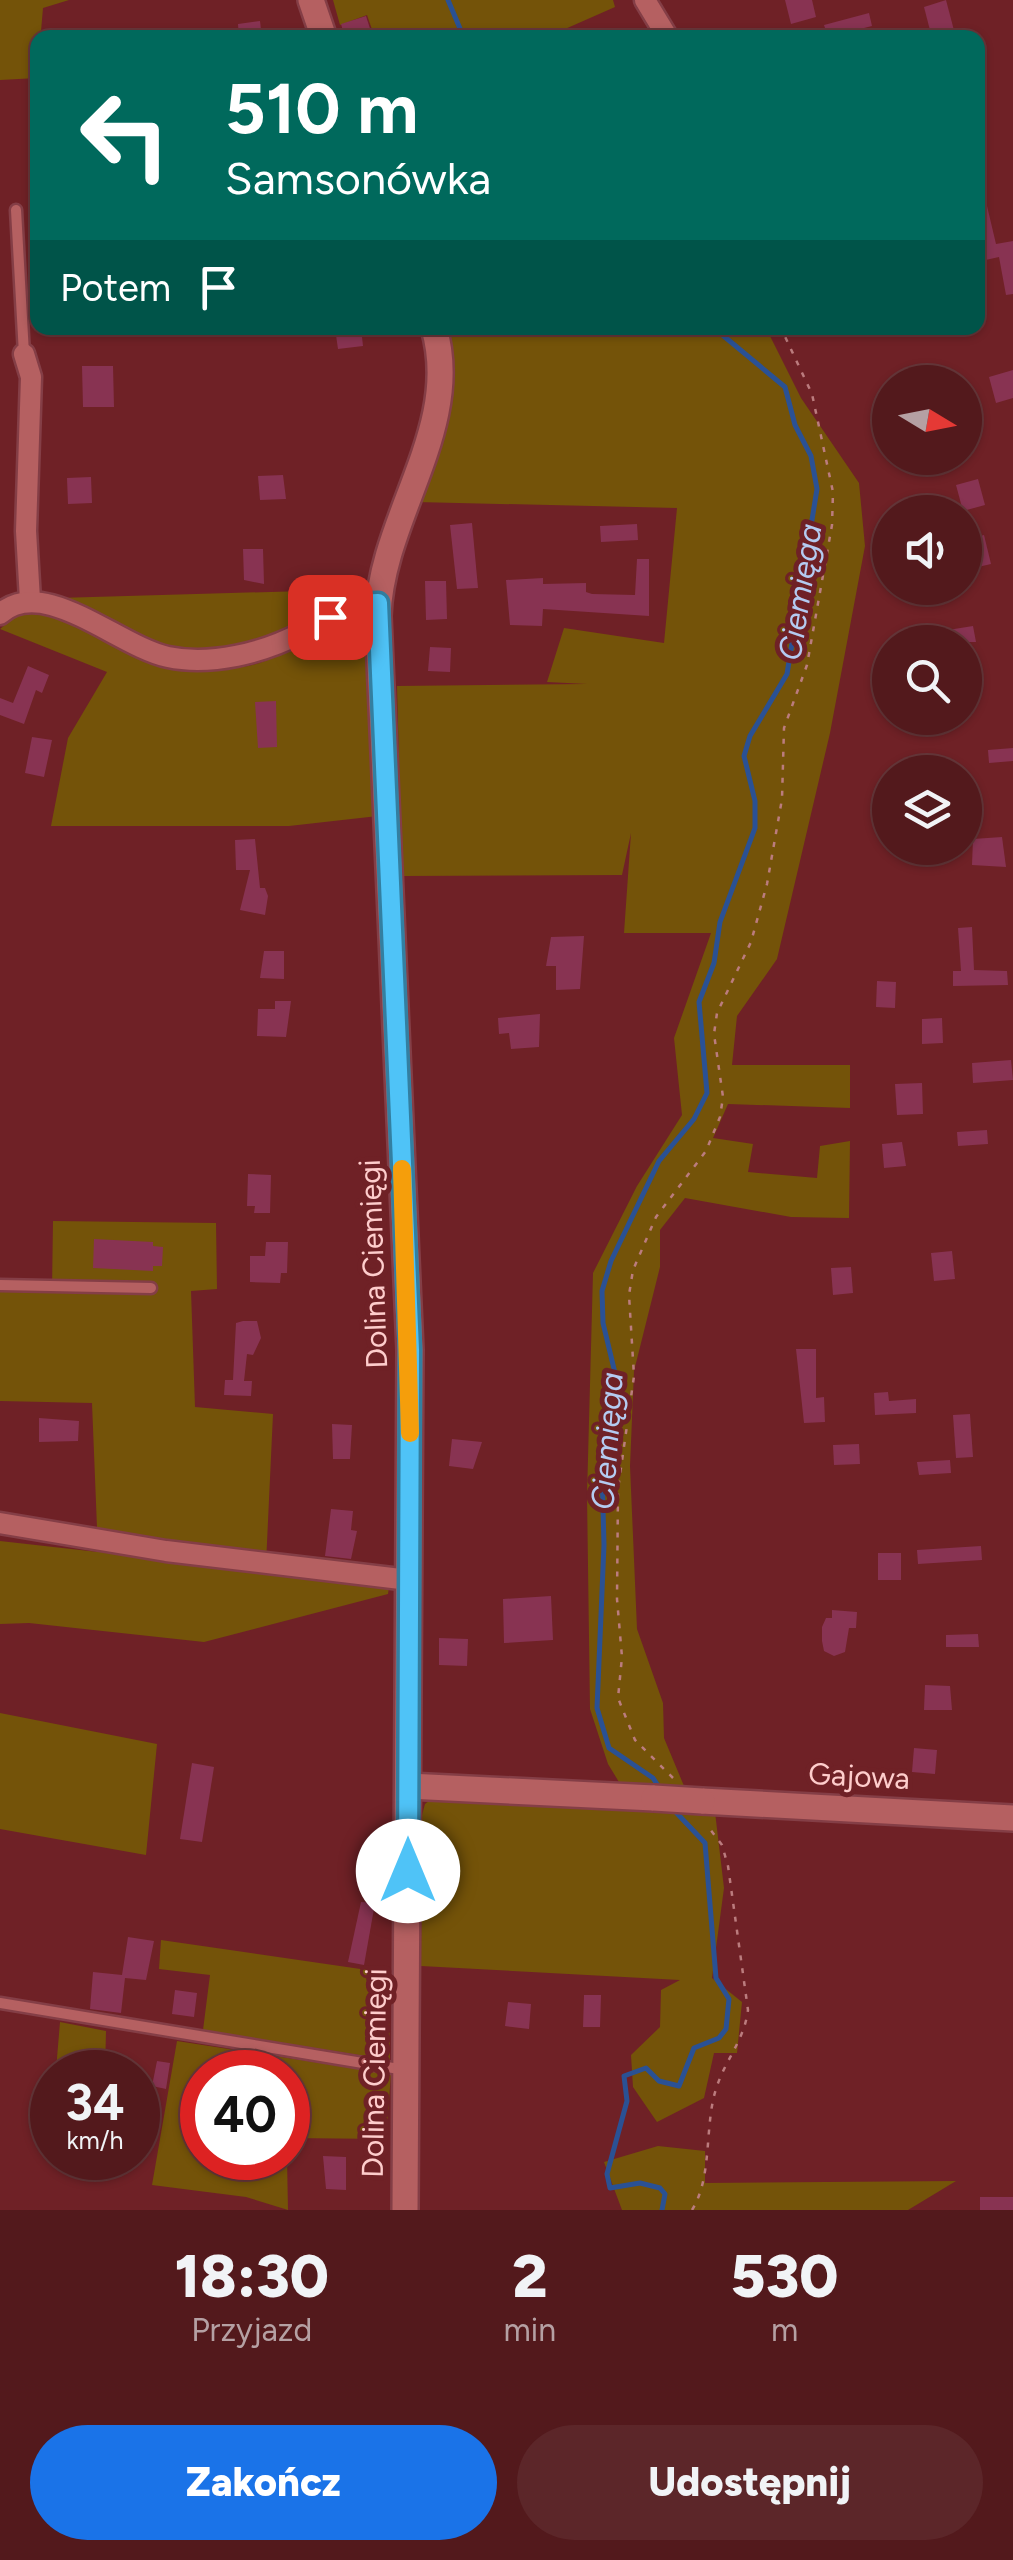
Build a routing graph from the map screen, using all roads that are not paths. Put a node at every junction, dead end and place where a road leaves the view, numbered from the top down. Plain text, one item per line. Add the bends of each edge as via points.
1 (310, 0) edge
2 (645, 0) edge
3 (321, 30) edge
4 (663, 30) edge
5 (16, 210) dead end
6 (435, 335) edge
7 (24, 354) joint
8 (30, 600) junction
9 (378, 603) junction
10 (0, 614) edge
11 (0, 1285) edge
12 (151, 1288) dead end
13 (0, 1523) edge
14 (410, 1580) junction
15 (408, 1786) junction
16 (1013, 1818) edge
17 (0, 2003) edge
18 (406, 2070) junction
19 (405, 2210) edge

1 - 3 street
2 - 4 street
5 - 7 lane
6 - 9 street, Dolina Ciemięgi via 441,366 436,413 384,559
7 - 8 street via 31,377
8 - 9 street via 183,659 255,652 352,606
8 - 10 street
9 - 14 street, Dolina Ciemięgi via 409,1326
11 - 12 lane
13 - 14 street
14 - 15 street, Dolina Ciemięgi
15 - 16 street, Gajowa, bridge
15 - 18 street, Dolina Ciemięgi
17 - 18 lane
18 - 19 street, Dolina Ciemięgi

